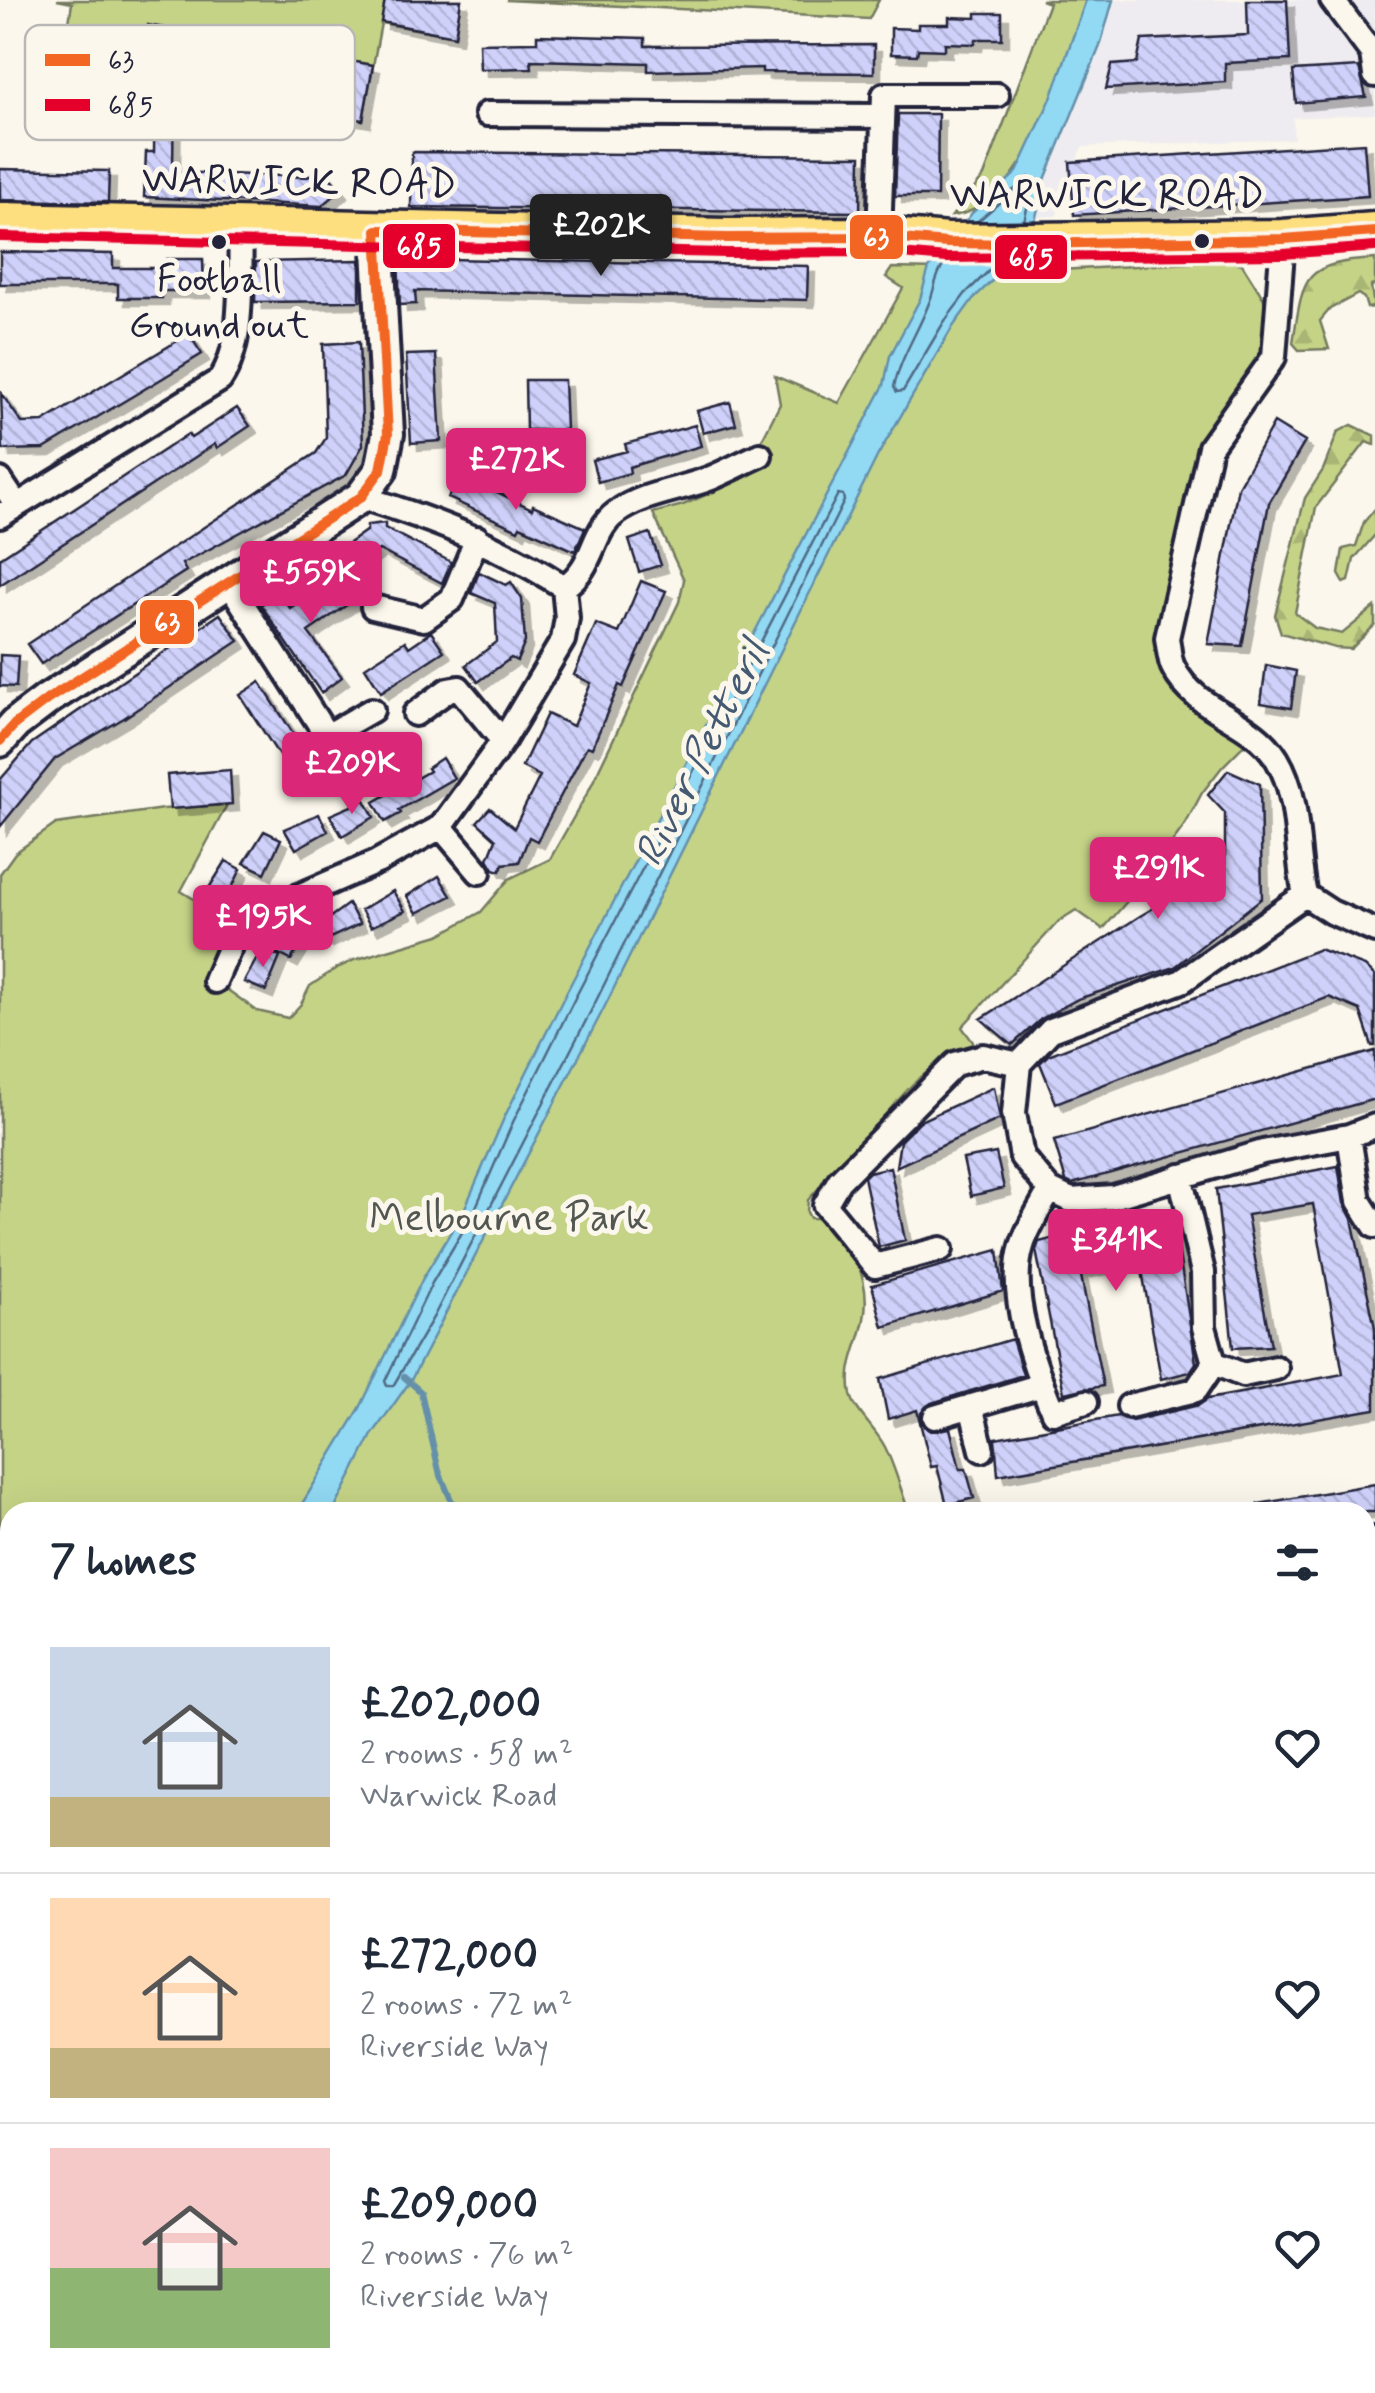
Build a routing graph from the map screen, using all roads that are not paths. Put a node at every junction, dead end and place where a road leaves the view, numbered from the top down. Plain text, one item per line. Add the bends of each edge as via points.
1 (1332, 0) edge
2 (1375, 76) edge
3 (997, 95) dead end
4 (487, 114) dead end
5 (883, 116) junction
6 (0, 222) edge
7 (241, 226) junction
8 (376, 230) junction
9 (1375, 232) edge
10 (879, 237) junction
11 (1283, 239) junction
12 (760, 455) dead end
13 (0, 480) edge
14 (361, 497) junction
15 (8, 510) edge
16 (477, 538) junction
17 (231, 580) junction
18 (564, 587) junction
19 (373, 607) dead end
20 (372, 710) dead end
21 (416, 714) dead end
22 (0, 740) edge
23 (504, 741) junction
24 (441, 828) junction
25 (479, 872) dead end
26 (1306, 896) junction
27 (210, 921) dead end
28 (1375, 931) edge
29 (235, 935) junction
30 (215, 981) dead end
31 (1019, 1064) junction
32 (1375, 1126) edge
33 (1349, 1136) junction
34 (1180, 1176) junction
35 (1050, 1190) junction
36 (1375, 1226) edge
37 (941, 1249) dead end
38 (1214, 1363) junction
39 (1276, 1368) dead end
40 (1042, 1386) junction
41 (1086, 1402) dead end
42 (971, 1406) junction
43 (1129, 1406) dead end
44 (935, 1416) dead end
45 (982, 1450) dead end

1 - 2 street via 1372,53
3 - 5 street via 884,95
4 - 5 street
5 - 10 street
6 - 7 main road, WARWICK ROAD
7 - 8 main road, WARWICK ROAD
7 - 15 street via 235,343 220,380
8 - 10 main road, WARWICK ROAD
8 - 14 street via 388,434 381,470
9 - 11 main road, WARWICK ROAD
10 - 11 main road, WARWICK ROAD via 1031,244
11 - 26 street via 1274,357 1210,447 1167,638 1173,668 1203,704 1261,737 1277,759 1289,783
12 - 18 street via 614,514 584,571
13 - 15 street
14 - 16 street
14 - 17 street
16 - 18 street
16 - 19 street via 452,599 424,619
17 - 20 street via 327,736
17 - 22 street via 48,699
18 - 23 street via 563,640
21 - 23 street via 459,688
23 - 24 street
24 - 25 street
24 - 29 street via 294,898
26 - 28 street
26 - 31 street via 1182,980 1051,1030
27 - 29 street
29 - 30 street
31 - 35 street via 1014,1113 1022,1158
31 - 37 street via 983,1056 955,1064 839,1181 825,1205 875,1266
32 - 33 street
33 - 34 street
33 - 36 street via 1359,1201
34 - 35 street via 1113,1197 1070,1200
34 - 38 street via 1203,1272 1204,1327
35 - 40 street via 1022,1245 1016,1280
38 - 39 street via 1243,1375
38 - 43 street via 1196,1390
40 - 41 street via 1054,1412
40 - 42 street
42 - 44 street
42 - 45 street

